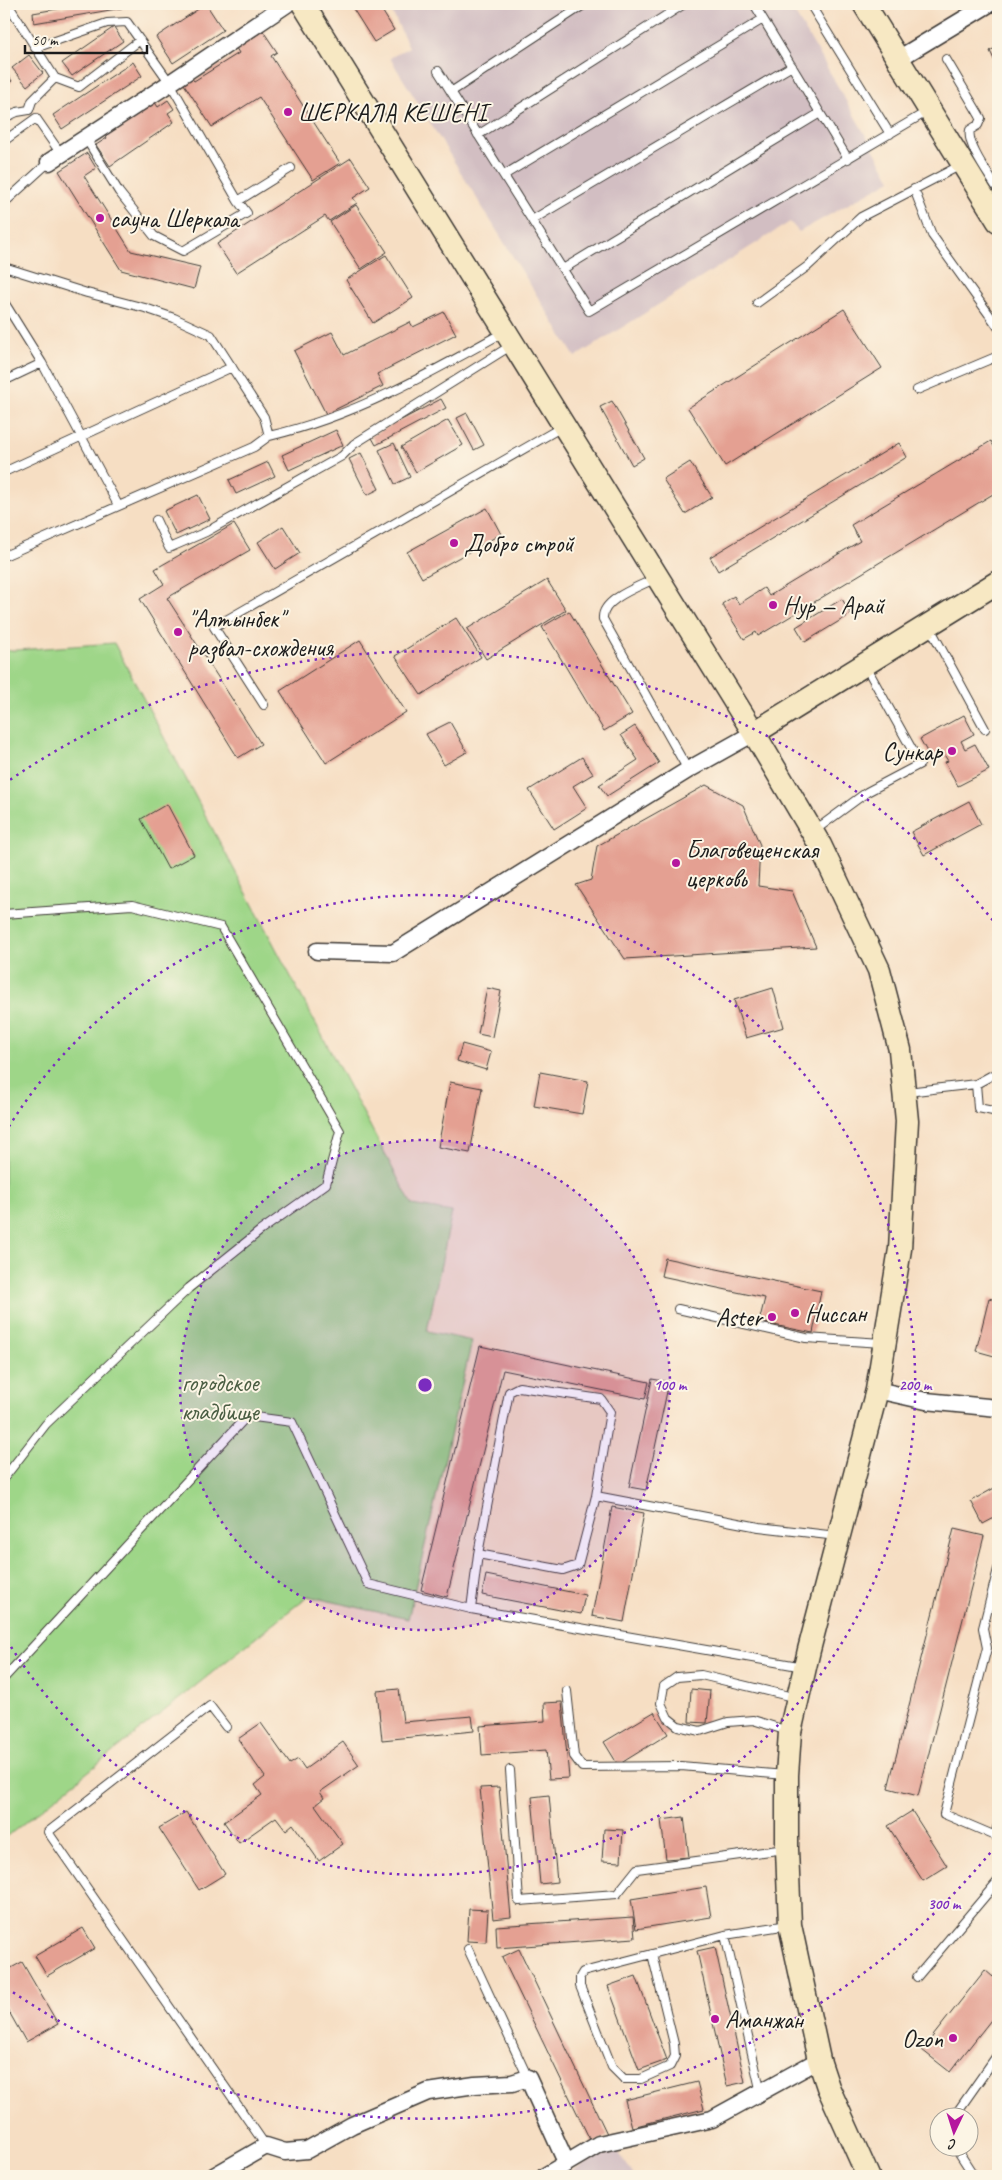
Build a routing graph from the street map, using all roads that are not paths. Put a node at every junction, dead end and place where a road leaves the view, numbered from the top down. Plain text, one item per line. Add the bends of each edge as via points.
1 (287, 4) edge
2 (303, 4) edge
3 (585, 4) edge
4 (684, 4) edge
5 (754, 4) edge
6 (810, 4) edge
7 (864, 4) edge
8 (989, 4) edge
9 (4, 7) edge
10 (764, 19) junction
11 (140, 40) junction
12 (35, 48) junction
13 (898, 59) junction
14 (946, 59) dead end
15 (792, 66) junction
16 (438, 71) dead end
17 (55, 78) junction
18 (170, 84) junction
19 (451, 92) junction
20 (29, 110) junction
21 (930, 110) junction
22 (820, 113) junction
23 (4, 118) edge
24 (36, 118) junction
25 (890, 134) junction
26 (478, 135) junction
27 (85, 138) junction
28 (4, 141) edge
29 (55, 158) junction
30 (848, 159) junction
31 (963, 164) junction
32 (291, 168) dead end
33 (504, 176) junction
34 (914, 189) junction
35 (998, 190) edge
36 (238, 201) junction
37 (4, 203) edge
38 (532, 220) junction
39 (998, 221) edge
40 (4, 268) edge
41 (563, 269) junction
42 (4, 302) edge
43 (757, 303) dead end
44 (998, 327) edge
45 (510, 338) junction
46 (998, 356) edge
47 (42, 363) junction
48 (232, 367) junction
49 (4, 381) edge
50 (917, 390) dead end
51 (564, 426) junction
52 (80, 436) junction
53 (269, 436) junction
54 (4, 472) edge
55 (118, 505) junction
56 (156, 520) dead end
57 (4, 556) edge
58 (656, 578) junction
59 (998, 582) edge
60 (928, 624) junction
61 (864, 664) junction
62 (264, 705) dead end
63 (985, 729) dead end
64 (754, 733) junction
65 (688, 770) junction
66 (812, 832) junction
67 (4, 914) edge
68 (317, 951) dead end
69 (998, 1072) edge
70 (976, 1084) junction
71 (905, 1092) junction
72 (998, 1112) edge
73 (678, 1310) dead end
74 (884, 1344) junction
75 (877, 1390) junction
76 (998, 1408) edge
77 (4, 1478) edge
78 (596, 1496) junction
79 (838, 1536) junction
80 (478, 1554) junction
81 (998, 1569) edge
82 (471, 1608) junction
83 (805, 1668) junction
84 (4, 1678) edge
85 (567, 1691) dead end
86 (798, 1698) junction
87 (226, 1727) dead end
88 (790, 1732) junction
89 (510, 1770) dead end
90 (787, 1775) junction
91 (998, 1825) edge
92 (996, 1836) edge
93 (787, 1849) junction
94 (998, 1881) edge
95 (790, 1925) junction
96 (725, 1935) junction
97 (468, 1949) dead end
98 (652, 1954) junction
99 (917, 1977) dead end
100 (998, 2054) edge
101 (819, 2060) junction
102 (528, 2078) junction
103 (761, 2093) junction
104 (960, 2108) edge
105 (266, 2146) junction
106 (962, 2158) edge
107 (566, 2162) junction
108 (214, 2176) edge
109 (544, 2176) edge
110 (868, 2176) edge
111 (974, 2176) edge

1 - 18 street
2 - 45 main road
3 - 19 lane
4 - 26 lane
5 - 10 lane
6 - 25 lane
7 - 13 main road
8 - 13 street
9 - 12 lane via 11,9
10 - 15 lane
10 - 33 lane
11 - 12 lane via 127,22 107,23
11 - 17 lane via 79,87
11 - 18 lane
12 - 17 lane
13 - 21 main road
14 - 35 lane via 981,118 969,136
15 - 22 lane
15 - 38 lane
16 - 19 lane
17 - 20 lane via 32,101
18 - 27 street
18 - 36 lane
19 - 26 lane
20 - 23 lane
20 - 24 lane
21 - 25 lane
21 - 31 main road
22 - 30 lane
22 - 41 lane
24 - 28 lane
24 - 29 lane
25 - 30 lane
26 - 33 lane
27 - 29 street
27 - 36 lane via 119,192 154,236 183,251 247,213
29 - 37 lane
30 - 41 lane via 589,311
31 - 34 lane
31 - 39 main road
32 - 36 lane
33 - 38 lane
34 - 43 lane via 861,217 808,266
34 - 44 lane via 932,235
38 - 41 lane
40 - 48 lane via 174,318 211,335
42 - 47 lane
45 - 51 main road
45 - 53 lane via 454,360 352,410
45 - 56 lane via 354,444 342,456 206,532 169,548
46 - 50 lane
47 - 49 lane
47 - 52 lane
48 - 52 lane
48 - 53 lane via 264,417
51 - 58 main road
51 - 62 lane via 214,627
52 - 54 lane
52 - 55 lane
53 - 55 lane via 254,446
55 - 57 lane
58 - 64 main road
58 - 65 lane via 618,597 602,613
59 - 60 main road
60 - 61 main road
60 - 63 lane
61 - 64 main road
61 - 66 lane via 920,764 867,792
64 - 65 street
64 - 66 main road
65 - 68 street via 393,953
66 - 71 main road via 880,970 900,1050
67 - 77 lane via 132,905 221,927 340,1131 326,1184 189,1288 46,1424
69 - 70 lane
70 - 71 lane
70 - 72 lane via 978,1108
71 - 74 main road via 907,1121 900,1249
73 - 74 lane via 806,1338
74 - 75 main road
75 - 76 street via 926,1402
75 - 79 main road
78 - 79 lane via 759,1527
78 - 80 lane via 578,1565 563,1570
78 - 80 lane via 610,1412 601,1400 519,1388 509,1392
79 - 83 main road
80 - 82 lane
81 - 92 lane via 983,1628 987,1648 944,1814
82 - 83 lane
82 - 84 lane via 368,1584 292,1422 247,1416
83 - 86 main road
85 - 90 lane via 574,1756 582,1767 681,1766
86 - 88 main road
86 - 88 lane via 700,1675 678,1677 664,1686 661,1703 668,1718 678,1726 700,1731 728,1722 753,1720
87 - 105 lane via 210,1706 48,1832
88 - 90 main road
89 - 93 lane via 519,1901 617,1894 637,1869
90 - 93 main road
91 - 92 lane
93 - 95 main road
94 - 99 lane
95 - 96 lane
95 - 101 main road
96 - 98 lane
96 - 103 lane
97 - 102 lane
98 - 98 lane via 585,1970 580,1977 580,1986 612,2068 624,2079 641,2078 670,2066 675,2056
100 - 104 lane
101 - 103 street
101 - 110 main road
102 - 105 street via 512,2083 428,2092 352,2125 307,2150 285,2152
102 - 107 street
103 - 107 street via 712,2119 599,2144
105 - 108 street
106 - 111 lane
107 - 109 street

